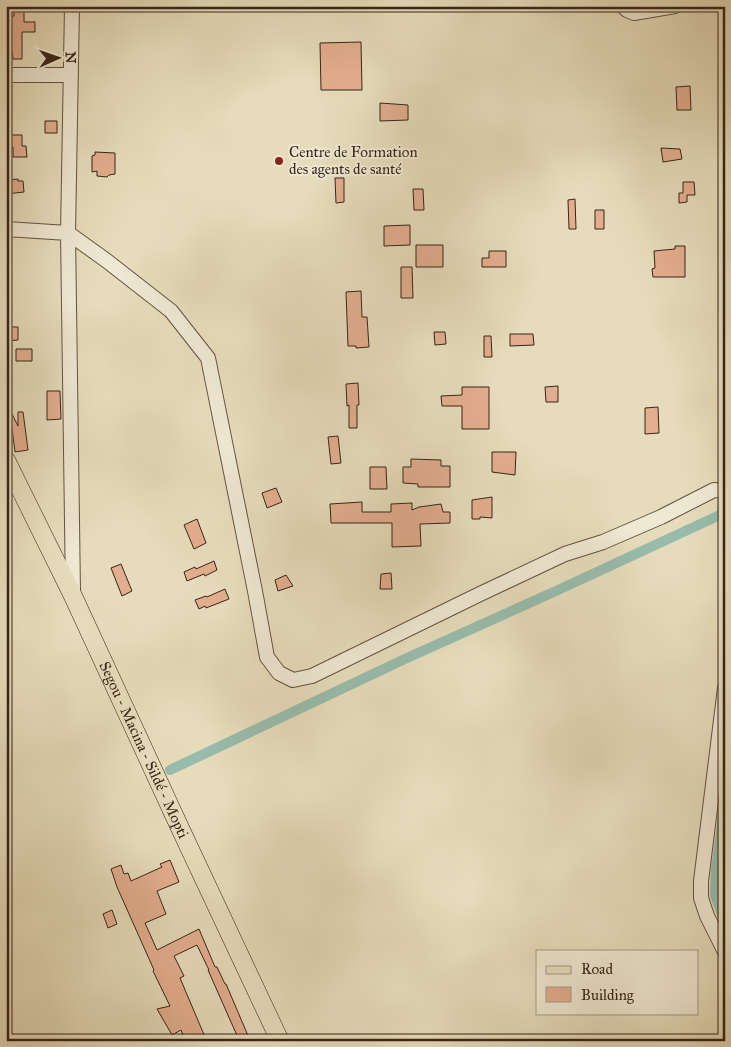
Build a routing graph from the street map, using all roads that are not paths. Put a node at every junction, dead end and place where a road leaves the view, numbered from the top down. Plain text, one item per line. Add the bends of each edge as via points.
1 (72, 6) edge
2 (623, 6) edge
3 (675, 6) edge
4 (6, 75) edge
5 (71, 75) junction
6 (6, 229) edge
7 (68, 233) junction
8 (6, 460) edge
9 (719, 490) edge
10 (73, 596) junction
11 (725, 688) edge
12 (725, 952) edge
13 (280, 1041) edge

1 - 5 street
2 - 3 street via 634,12
4 - 5 street
5 - 7 street
6 - 7 street
7 - 9 street via 171,311 208,358 267,657 279,673 293,680 312,676 565,554 603,542
7 - 10 street
8 - 10 main road, Segou - Macina - Sildé - Mopti
10 - 13 main road, Segou - Macina - Sildé - Mopti
11 - 12 street via 701,881 701,898 707,916

